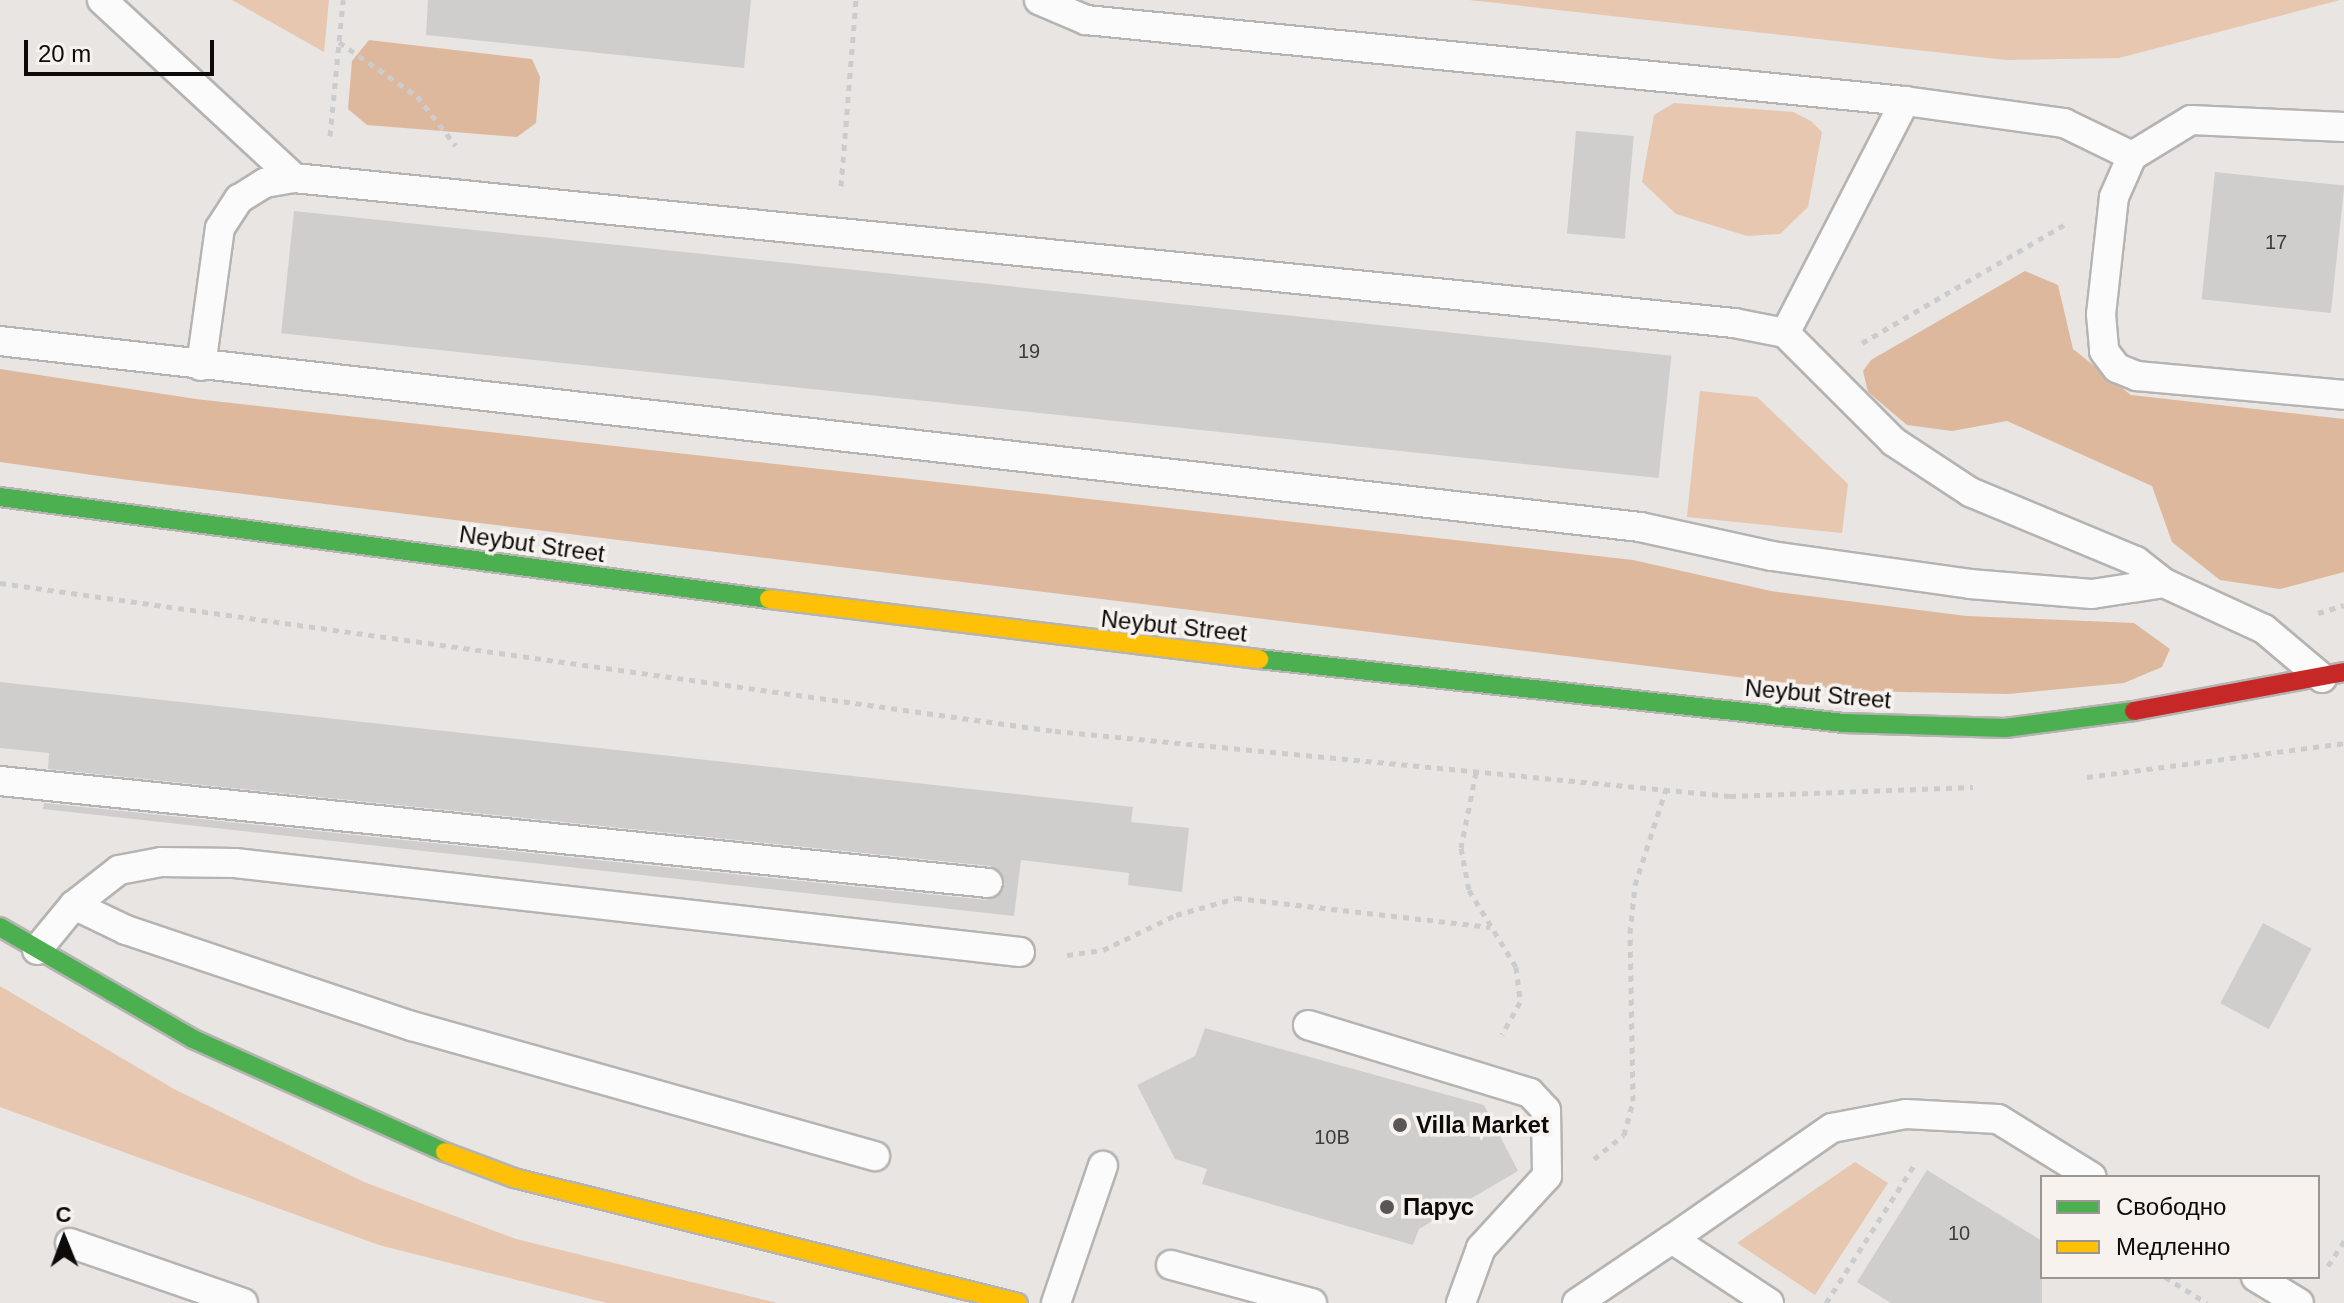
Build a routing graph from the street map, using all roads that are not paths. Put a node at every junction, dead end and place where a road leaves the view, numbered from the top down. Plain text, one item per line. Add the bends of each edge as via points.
1 (102, 0) edge
2 (1039, 0) edge
3 (1905, 101) junction
4 (2344, 127) edge
5 (2132, 156) junction
6 (294, 178) junction
7 (1785, 333) junction
8 (0, 341) edge
9 (201, 366) junction
10 (2344, 395) edge
11 (0, 497) edge
12 (2164, 583) junction
13 (2333, 675) edge
14 (0, 781) edge
15 (988, 883) dead end
16 (74, 905) junction
17 (0, 927) edge
18 (37, 950) junction
19 (1020, 952) road end
20 (1308, 1025) dead end
21 (875, 1156) dead end
22 (1103, 1166) dead end
23 (2089, 1175) edge
24 (1672, 1239) junction
25 (70, 1243) dead end
26 (1171, 1265) dead end
27 (2259, 1279) edge
28 (243, 1303) edge
29 (1018, 1303) edge
30 (1056, 1303) edge
31 (1312, 1303) edge
32 (1461, 1303) edge
33 (1577, 1303) edge
34 (1769, 1303) edge
35 (2299, 1303) edge

1 - 6 lane
2 - 3 lane via 1086,20
3 - 5 lane via 2064,123
3 - 7 lane
4 - 5 lane via 2191,120
5 - 10 lane via 2114,197 2101,314 2104,351 2117,368 2137,376
6 - 7 lane
6 - 9 lane via 265,183 239,199 220,228
7 - 12 lane via 1817,371 1894,442 1970,492 2136,561
8 - 9 lane
9 - 12 lane via 1640,527 1772,556 1970,584 2092,594
11 - 13 street, Neybut Street via 1057,637 1844,723 2005,728 2225,699
12 - 13 lane via 2264,629
14 - 15 lane
16 - 18 lane
16 - 19 lane via 119,870 140,864 235,863
16 - 21 lane via 126,930 412,1026
17 - 18 street
18 - 29 street via 193,1039 381,1128 514,1178
20 - 32 lane via 1530,1093 1546,1110 1547,1176 1481,1248
22 - 30 lane
23 - 24 lane via 1998,1119 1947,1112 1832,1128
24 - 33 lane
24 - 34 lane
25 - 28 lane
26 - 31 lane
27 - 35 lane

